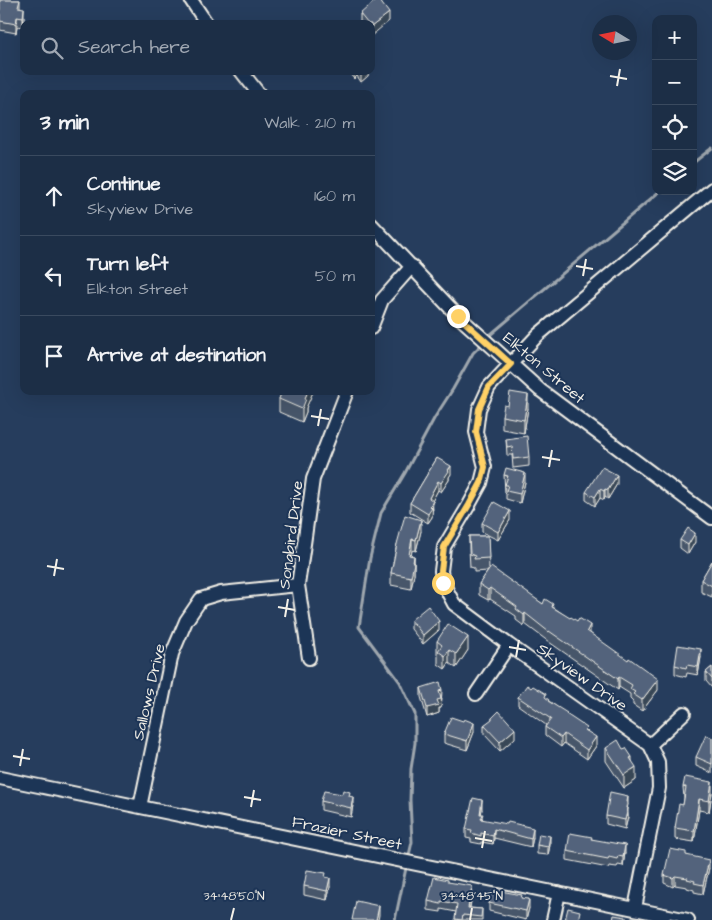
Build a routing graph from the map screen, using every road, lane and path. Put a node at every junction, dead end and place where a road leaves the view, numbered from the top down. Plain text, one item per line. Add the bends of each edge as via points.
1 (191, 0) edge
2 (204, 20) edge
3 (244, 75) edge
4 (256, 90) edge
5 (712, 189) edge
6 (375, 228) edge
7 (412, 266) junction
8 (375, 318) edge
9 (511, 364) junction
10 (345, 395) edge
11 (712, 518) edge
12 (298, 585) junction
13 (509, 645) junction
14 (309, 658) dead end
15 (476, 694) dead end
16 (684, 713) dead end
17 (650, 745) junction
18 (0, 778) edge
19 (140, 806) junction
20 (559, 893) junction
21 (635, 908) junction
22 (553, 920) edge
23 (688, 920) edge

1 - 2 street
3 - 4 street
5 - 9 street, Skyview Drive via 538,335
6 - 7 street, Elkton Street
7 - 8 street via 382,300
7 - 9 street, Elkton Street via 458,316
9 - 11 street, Elkton Street via 540,390
9 - 13 street, Skyview Drive via 489,387 479,409 476,432 485,467 481,483 444,547 441,571 443,583 454,604
10 - 12 street, Songbird Drive via 313,479
12 - 14 street, Songbird Drive
12 - 19 street, Sallows Drive via 201,598 186,621 172,654
13 - 15 street
13 - 17 street, Skyview Drive
16 - 17 street
17 - 21 street via 658,762 659,788
18 - 19 street, Frazier Street
19 - 20 street, Frazier Street
20 - 21 street, Frazier Street
20 - 22 street
21 - 23 street, Frazier Street

